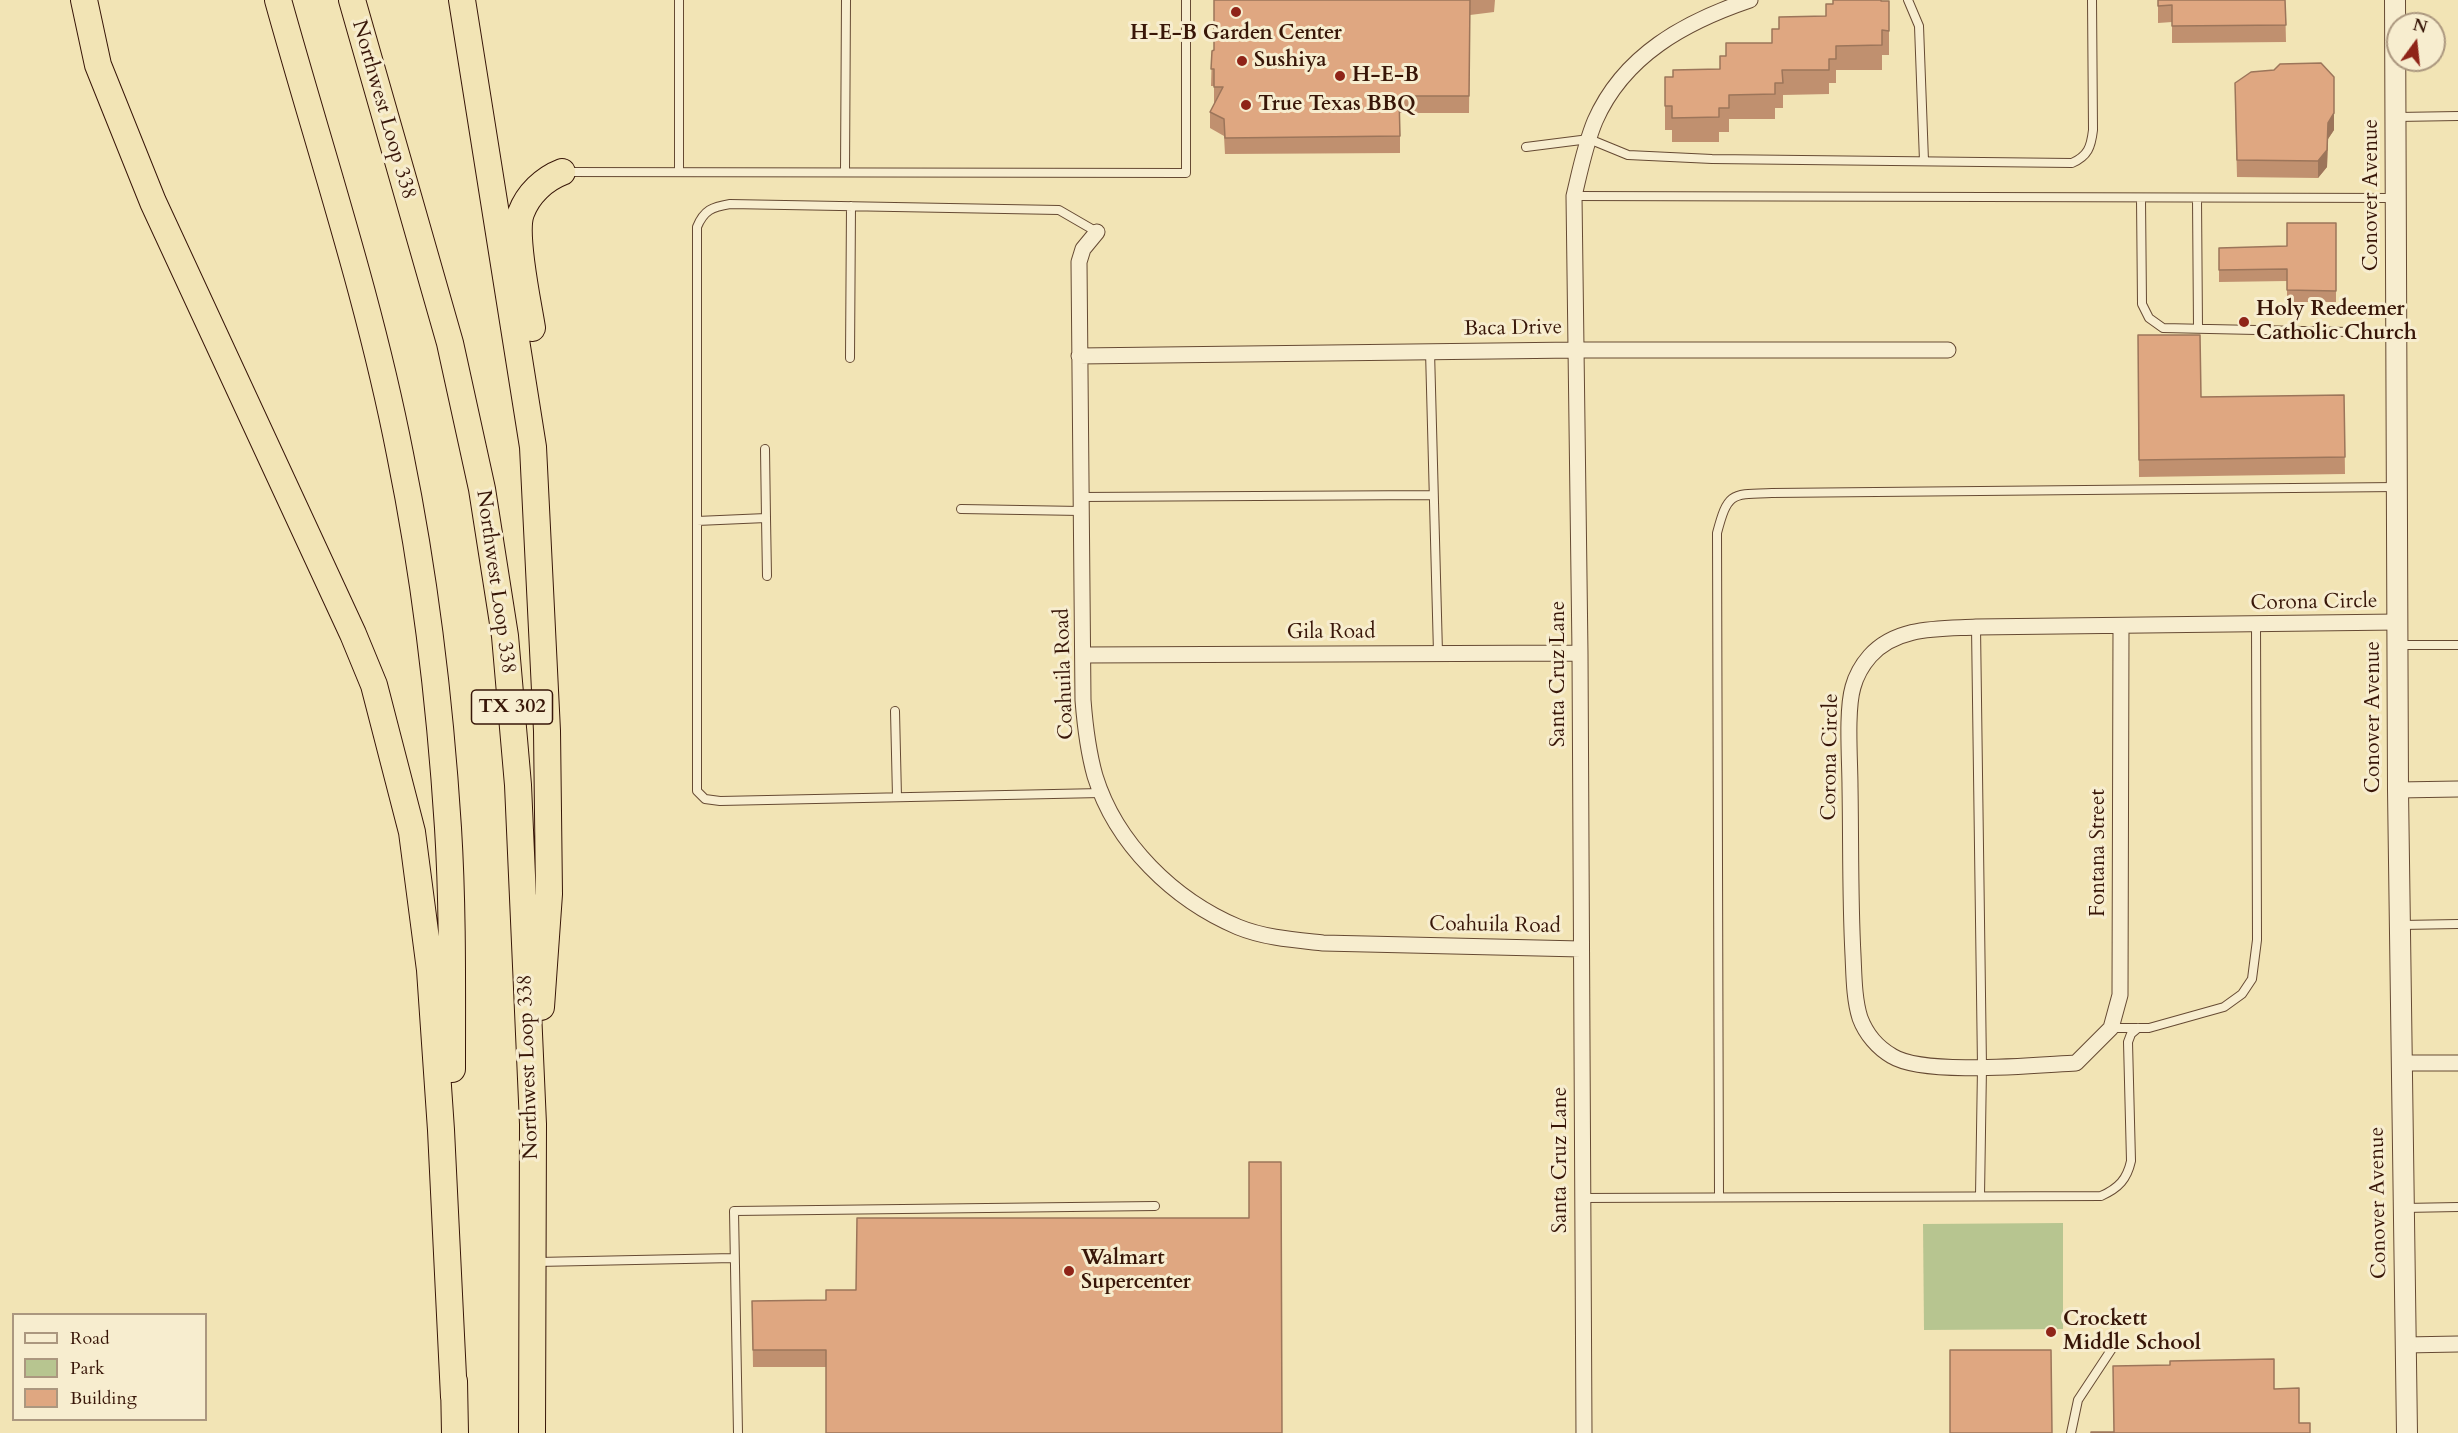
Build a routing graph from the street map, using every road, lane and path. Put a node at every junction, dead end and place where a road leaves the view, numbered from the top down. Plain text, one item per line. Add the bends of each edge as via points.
1 (84, 0) edge
2 (278, 0) edge
3 (352, 0) edge
4 (462, 0) edge
5 (679, 0) edge
6 (846, 0) edge
7 (1186, 0) edge
8 (1750, 0) edge
9 (1908, 0) edge
10 (2092, 0) edge
11 (2395, 0) edge
12 (2458, 116) edge
13 (2395, 117) junction
14 (1589, 139) junction
15 (1527, 147) dead end
16 (1924, 160) junction
17 (679, 171) junction
18 (562, 172) joint
19 (845, 172) junction
20 (1574, 196) junction
21 (2396, 198) junction
22 (2141, 199) junction
23 (2197, 199) junction
24 (852, 206) junction
25 (1097, 232) joint
26 (2199, 328) junction
27 (2396, 333) junction
28 (1576, 350) junction
29 (1948, 350) dead end
30 (1430, 351) junction
31 (1079, 356) junction
32 (850, 358) dead end
33 (765, 449) dead end
34 (2397, 487) junction
35 (1433, 495) junction
36 (1081, 504) junction
37 (961, 509) dead end
38 (766, 518) junction
39 (697, 521) junction
40 (767, 576) dead end
41 (2398, 622) junction
42 (2256, 624) junction
43 (1976, 627) junction
44 (2121, 627) junction
45 (542, 644) junction
46 (2398, 645) junction
47 (2458, 645) edge
48 (1438, 653) junction
49 (1580, 653) junction
50 (1083, 655) junction
51 (894, 711) dead end
52 (2458, 789) edge
53 (2398, 790) junction
54 (1103, 793) junction
55 (897, 797) junction
56 (2458, 924) edge
57 (2400, 925) junction
58 (1581, 949) junction
59 (2111, 1028) junction
60 (2138, 1028) junction
61 (2076, 1063) joint
62 (2402, 1063) junction
63 (2458, 1063) edge
64 (1982, 1067) junction
65 (533, 1124) junction
66 (1980, 1196) junction
67 (1719, 1197) junction
68 (1582, 1198) junction
69 (1155, 1206) dead end
70 (2458, 1207) edge
71 (2403, 1208) junction
72 (734, 1258) junction
73 (532, 1262) junction
74 (2458, 1344) edge
75 (2404, 1345) junction
76 (2113, 1347) dead end
77 (454, 1397) junction
78 (455, 1433) edge
79 (532, 1433) edge
80 (738, 1433) edge
81 (1584, 1433) edge
82 (2071, 1433) edge
83 (2407, 1433) edge

1 - 77 highway via 98,66 153,202 374,685 412,832 430,970
2 - 77 highway, TX 302 via 384,380 414,529 432,647 451,895
3 - 65 highway, Northwest Loop 338 / TX 302 via 450,343 495,562 518,785
4 - 45 highway via 532,447
5 - 17 lane
6 - 19 lane
7 - 19 lane via 1186,173
8 - 14 street, Santa Cruz Lane via 1685,26 1643,55 1607,98
9 - 16 lane via 1919,26
10 - 16 lane via 2093,130 2085,157 2072,163
11 - 13 street, Conover Avenue
12 - 13 lane
13 - 21 street, Conover Avenue
14 - 15 lane
14 - 16 lane via 1628,155
14 - 20 street, Santa Cruz Lane
17 - 18 lane
17 - 19 lane
18 - 45 highway via 543,182 533,193 519,224 541,394 552,579
20 - 22 lane
20 - 28 street, Santa Cruz Lane
21 - 23 lane
21 - 27 street, Conover Avenue
22 - 23 lane
22 - 26 lane via 2142,304 2149,318 2163,327
23 - 26 lane
24 - 25 lane via 1059,210
24 - 32 lane
24 - 39 lane via 730,204 713,206 702,214 697,226
25 - 31 street, Coahuila Road via 1083,249 1079,262
26 - 27 lane
27 - 34 street, Conover Avenue
28 - 29 street, Baca Drive
28 - 30 street, Baca Drive
28 - 49 street, Santa Cruz Lane
30 - 31 street, Baca Drive
30 - 35 lane
31 - 36 street, Coahuila Road
33 - 38 lane
34 - 41 street, Conover Avenue
34 - 67 lane via 1772,493 1738,494 1725,506 1718,533
35 - 36 lane
35 - 48 lane
36 - 37 lane
36 - 50 street, Coahuila Road
38 - 39 lane
38 - 40 lane
39 - 55 lane via 697,791 705,799 720,801
41 - 42 street, Corona Circle
41 - 46 street, Conover Avenue
42 - 44 street, Corona Circle
42 - 60 lane via 2257,940 2252,979 2242,994 2224,1008
43 - 44 street, Corona Circle
43 - 64 lane
43 - 64 street, Corona Circle via 1900,635 1869,657 1857,675 1852,689 1850,732 1852,933 1860,1018 1879,1047 1909,1063
44 - 59 street, Fontana Street via 2120,995
45 - 65 highway via 549,894
46 - 47 lane
46 - 53 street, Conover Avenue
48 - 49 street, Gila Road
48 - 50 street, Gila Road
49 - 58 street, Santa Cruz Lane
50 - 54 street, Coahuila Road via 1086,736
51 - 55 lane
52 - 53 street
53 - 57 street, Conover Avenue
54 - 55 lane
54 - 58 street, Coahuila Road via 1113,817 1137,852 1167,883 1201,908 1239,927 1281,939 1323,944
56 - 57 lane
57 - 62 street, Conover Avenue
58 - 68 street, Santa Cruz Lane
59 - 60 lane
59 - 61 street, Fontana Street
60 - 66 lane via 2128,1042 2131,1161 2122,1184 2101,1196
61 - 64 street, Corona Circle
62 - 63 street
62 - 71 street, Conover Avenue
64 - 66 lane
65 - 73 highway, Northwest Loop 338 / TX 302
66 - 67 lane
67 - 68 lane
68 - 81 street, Santa Cruz Lane
69 - 72 lane via 734,1211
70 - 71 lane
71 - 75 street, Conover Avenue
72 - 73 lane
72 - 80 lane
73 - 79 highway, Northwest Loop 338 / TX 302
74 - 75 street
75 - 83 street, Conover Avenue
76 - 82 lane via 2078,1400
77 - 78 highway, TX 302

